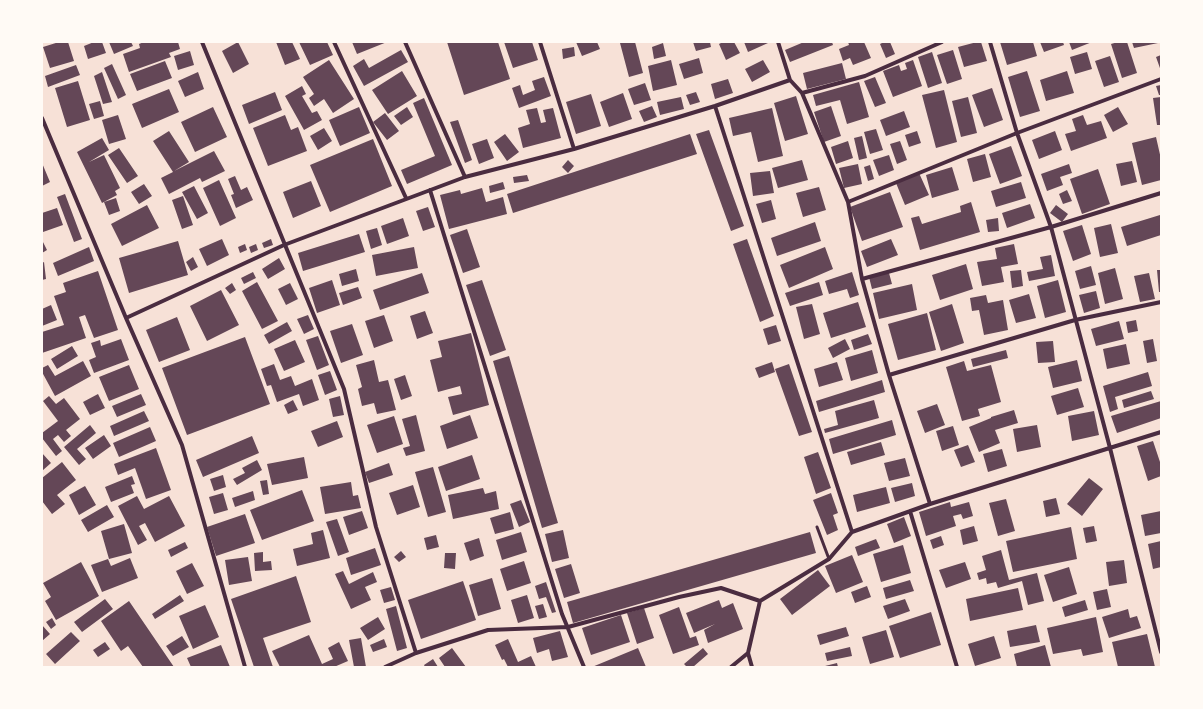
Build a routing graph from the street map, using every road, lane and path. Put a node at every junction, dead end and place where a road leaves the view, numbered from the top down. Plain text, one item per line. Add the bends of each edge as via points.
1 (202, 42) edge
2 (334, 42) edge
3 (405, 42) edge
4 (540, 42) edge
5 (778, 42) edge
6 (942, 42) edge
7 (990, 42) edge
8 (1161, 79) edge
9 (790, 80) junction
10 (802, 93) junction
11 (715, 106) junction
12 (42, 118) edge
13 (1017, 133) junction
14 (574, 149) junction
15 (465, 177) junction
16 (430, 190) junction
17 (1161, 193) edge
18 (406, 198) junction
19 (848, 202) junction
20 (1051, 227) junction
21 (284, 245) junction
22 (862, 279) junction
23 (1161, 302) edge
24 (126, 318) junction
25 (1075, 320) junction
26 (889, 375) junction
27 (1161, 432) edge
28 (1110, 448) junction
29 (930, 504) junction
30 (910, 511) junction
31 (817, 527) dead end
32 (852, 532) junction
33 (829, 559) junction
34 (760, 601) junction
35 (568, 627) junction
36 (1161, 652) edge
37 (416, 653) junction
38 (748, 653) junction
39 (245, 667) edge
40 (385, 667) edge
41 (584, 667) edge
42 (732, 667) edge
43 (752, 667) edge
44 (957, 667) edge

1 - 21 street
2 - 18 street
3 - 15 street
4 - 14 street
5 - 9 street
6 - 10 street via 865,76
7 - 13 street
8 - 13 street
9 - 10 street
9 - 11 street
10 - 19 street
11 - 14 street
11 - 32 street
12 - 24 street
13 - 19 street
13 - 20 street
14 - 15 street
15 - 16 street
16 - 18 street
16 - 35 street
17 - 20 street
18 - 21 street
19 - 22 street
20 - 22 street
20 - 25 street
21 - 24 street
21 - 37 street via 344,389 376,527
22 - 26 street
23 - 25 street
24 - 39 street via 182,445
25 - 26 street
25 - 28 street
26 - 29 street
27 - 28 street
28 - 29 street
28 - 36 street
29 - 30 street
30 - 32 street
30 - 44 street
31 - 33 lane
32 - 33 street
33 - 34 street
34 - 35 street via 721,588
34 - 38 street
35 - 37 street via 488,630
35 - 41 street
37 - 40 street
38 - 42 street
38 - 43 street

